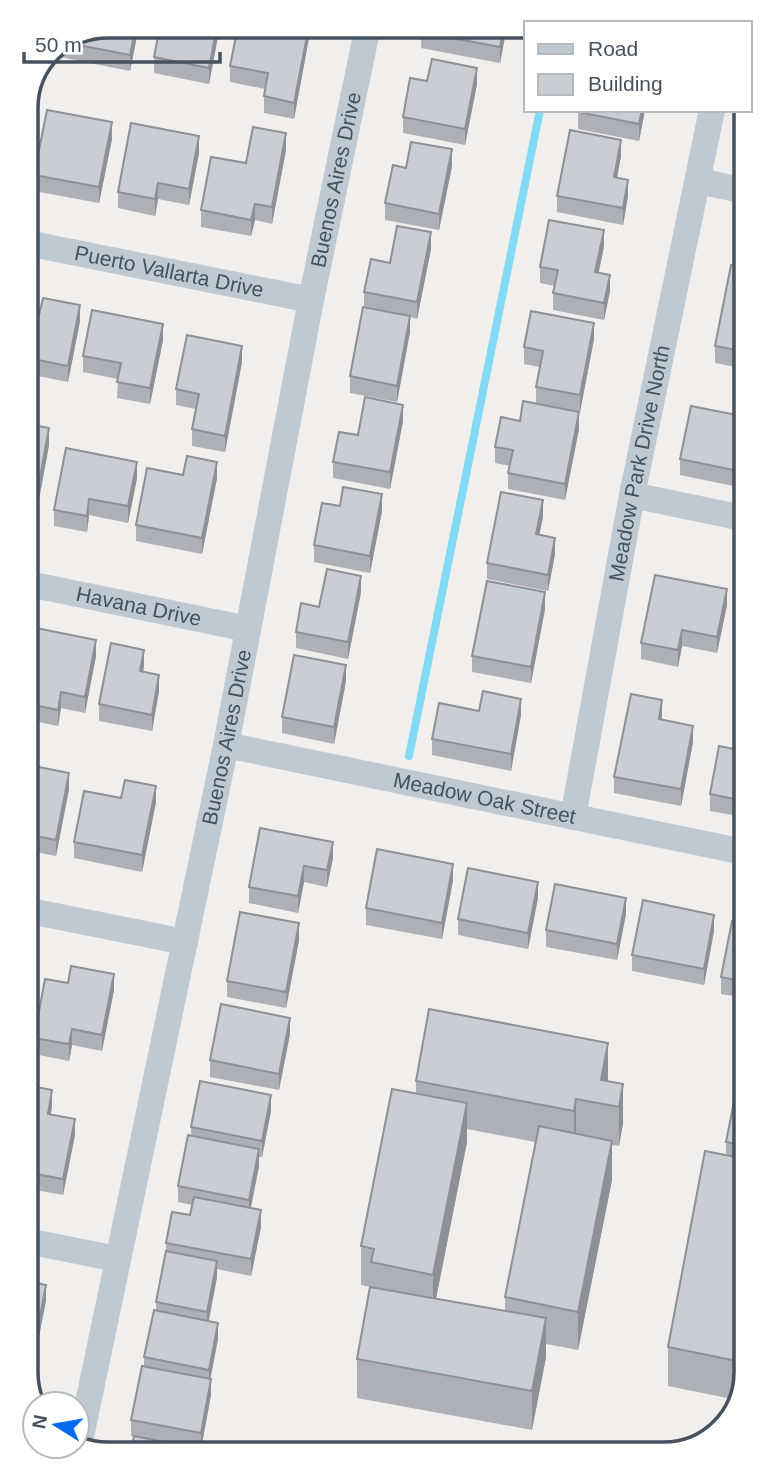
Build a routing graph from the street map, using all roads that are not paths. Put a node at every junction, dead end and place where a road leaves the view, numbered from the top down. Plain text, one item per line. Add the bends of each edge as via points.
1 (365, 38) edge
2 (712, 112) edge
3 (698, 181) junction
4 (735, 189) edge
5 (39, 245) edge
6 (312, 300) junction
7 (632, 495) junction
8 (735, 516) edge
9 (39, 586) edge
10 (248, 629) junction
11 (226, 745) junction
12 (573, 817) junction
13 (735, 850) edge
14 (38, 913) edge
15 (185, 942) junction
16 (38, 1243) edge
17 (117, 1259) junction
18 (90, 1390) edge

1 - 6 street, Buenos Aires Drive
2 - 3 street, Meadow Park Drive North
3 - 4 street
3 - 7 street, Meadow Park Drive North
5 - 6 street, Puerto Vallarta Drive
6 - 10 street, Buenos Aires Drive
7 - 8 street
7 - 12 street, Meadow Park Drive North
9 - 10 street, Havana Drive
10 - 11 street, Buenos Aires Drive
11 - 12 street, Meadow Oak Street
11 - 15 street, Buenos Aires Drive
12 - 13 street, Meadow Oak Street
14 - 15 street
15 - 17 street, Buenos Aires Drive
16 - 17 street
17 - 18 street, Buenos Aires Drive

